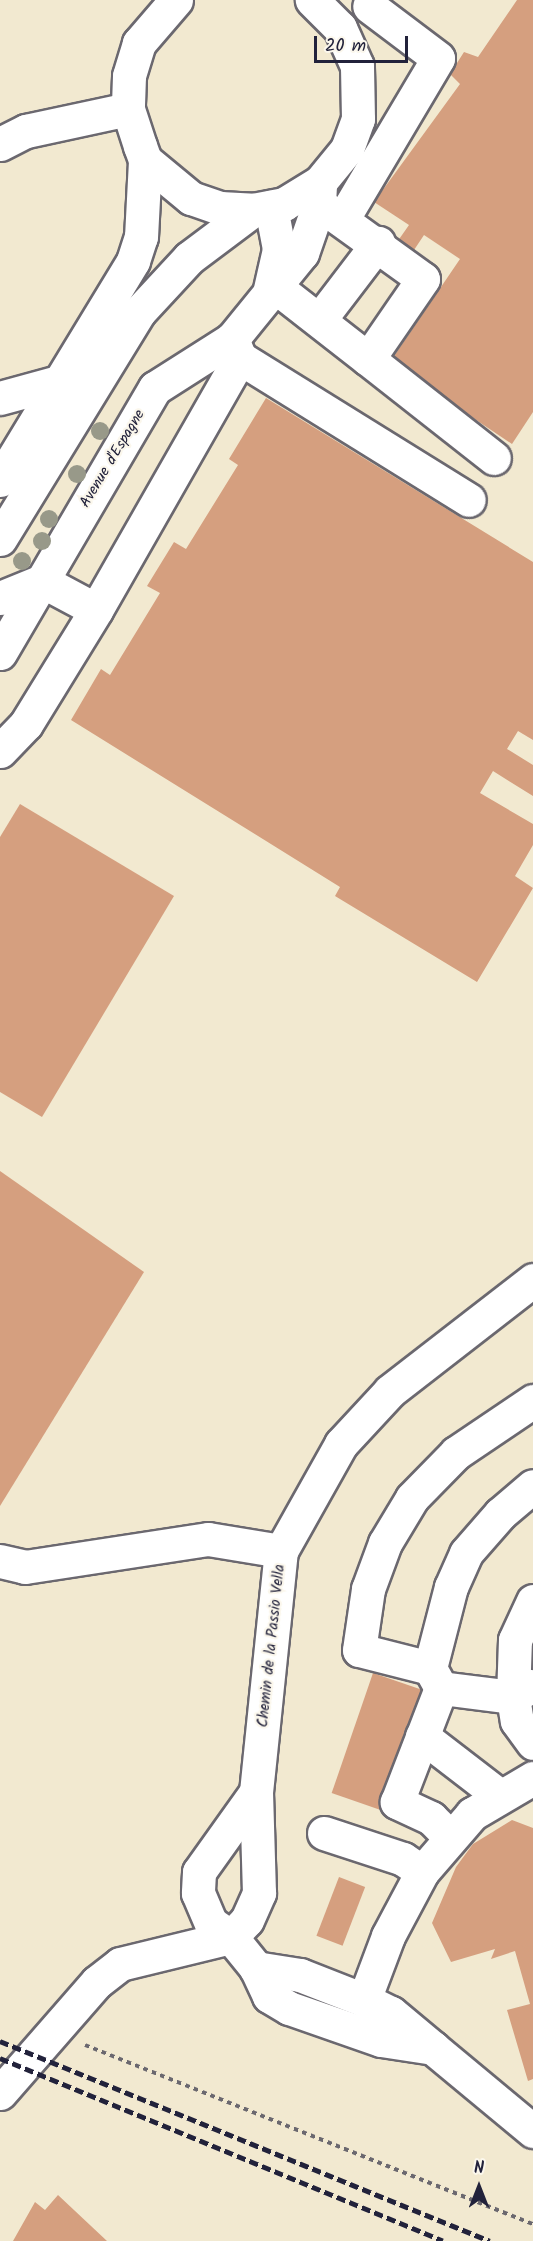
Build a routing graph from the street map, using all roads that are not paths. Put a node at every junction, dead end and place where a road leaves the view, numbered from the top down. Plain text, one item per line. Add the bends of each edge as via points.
1 (176, 0) edge
2 (312, 0) edge
3 (357, 8) edge
4 (128, 108) junction
5 (9, 133) edge
6 (145, 160) junction
7 (327, 202) junction
8 (262, 208) junction
9 (378, 243) junction
10 (271, 295) junction
11 (320, 320) junction
12 (236, 349) junction
13 (368, 359) junction
14 (62, 381) junction
15 (0, 398) edge
16 (494, 458) dead end
17 (0, 480) edge
18 (469, 500) dead end
19 (0, 539) edge
20 (42, 581) junction
21 (0, 598) edge
22 (96, 610) junction
23 (0, 653) edge
24 (0, 751) edge
25 (533, 1281) edge
26 (533, 1401) edge
27 (533, 1486) edge
28 (281, 1551) junction
29 (0, 1561) edge
30 (533, 1601) edge
31 (435, 1678) junction
32 (523, 1691) edge
33 (422, 1736) junction
34 (533, 1743) edge
35 (533, 1778) edge
36 (256, 1792) junction
37 (500, 1796) junction
38 (324, 1833) dead end
39 (450, 1837) junction
40 (422, 1872) junction
41 (231, 1937) junction
42 (256, 1968) junction
43 (364, 2000) junction
44 (433, 2048) junction
45 (0, 2093) edge
46 (533, 2131) edge

1 - 4 street via 139,43 129,76
2 - 3 street
3 - 7 street via 358,120
3 - 7 street via 438,58
4 - 5 street
4 - 6 street
6 - 8 street via 191,198 220,208
6 - 14 street via 141,237 133,261
7 - 8 street
7 - 9 street
7 - 10 street, Avenue d'Espagne via 302,253
8 - 10 street, Avenue d'Espagne via 279,249
8 - 19 street via 189,258 139,312
9 - 11 street
9 - 13 street via 423,279
10 - 11 street
10 - 12 street, Avenue d'Espagne
11 - 13 street
12 - 18 street
12 - 20 street, Avenue d'Espagne via 155,388
12 - 22 street
13 - 16 street
14 - 15 street
14 - 17 street
20 - 21 street
20 - 22 street
20 - 23 street, Avenue d'Espagne
22 - 24 street via 26,724
25 - 28 street, Chemin de la Passio Vella via 390,1390 341,1444
26 - 31 street via 456,1453 412,1498 385,1543 368,1589 359,1650
27 - 31 street via 500,1514 466,1554 451,1587
28 - 29 street via 208,1539 25,1567
28 - 36 street, Chemin de la Passio Vella
30 - 32 street via 515,1640
31 - 32 street
31 - 33 street
32 - 34 street via 517,1721
33 - 37 street
33 - 39 street via 397,1802 431,1818
35 - 37 street
36 - 41 street, Chemin de la Passio Vella via 259,1893
36 - 41 street, Chemin de la Passio Vella via 199,1872 204,1909
37 - 39 street
38 - 40 street via 403,1859
39 - 40 street
40 - 43 street via 387,1936
41 - 42 street
41 - 45 street via 120,1964 97,1982
42 - 43 street via 300,1976
42 - 44 street via 269,1996 289,2008 381,2040
43 - 44 street via 391,2013
44 - 46 street

